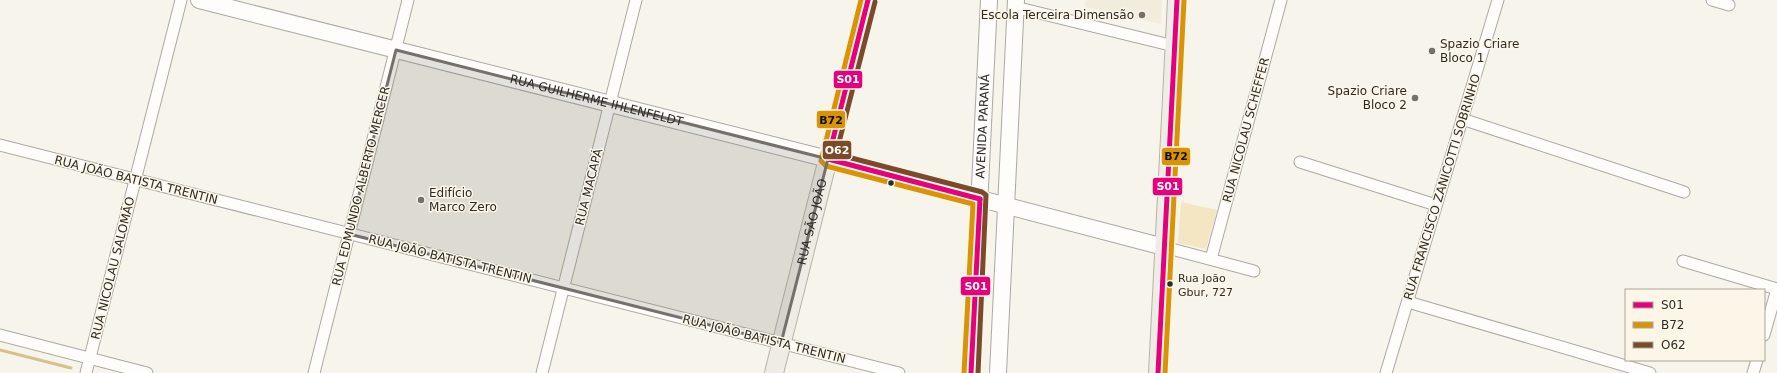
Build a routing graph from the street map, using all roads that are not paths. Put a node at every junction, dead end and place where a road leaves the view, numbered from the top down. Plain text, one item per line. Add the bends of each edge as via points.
1 (181, 0) edge
2 (199, 0) edge
3 (408, 0) edge
4 (636, 0) edge
5 (868, 0) edge
6 (989, 0) edge
7 (1177, 0) edge
8 (1281, 0) edge
9 (1498, 0) edge
10 (1712, 0) edge
11 (1016, 3) edge
12 (1729, 5) dead end
13 (1174, 46) junction
14 (396, 50) junction
15 (610, 104) junction
16 (1462, 119) junction
17 (0, 145) edge
18 (828, 159) junction
19 (1300, 162) dead end
20 (135, 180) junction
21 (1684, 192) dead end
22 (993, 203) junction
23 (1436, 206) junction
24 (349, 234) junction
25 (1164, 247) junction
26 (1210, 259) junction
27 (1683, 261) dead end
28 (1254, 271) dead end
29 (563, 288) junction
30 (1777, 289) edge
31 (1408, 302) junction
32 (1765, 331) edge
33 (0, 335) edge
34 (781, 343) junction
35 (90, 358) junction
36 (1757, 361) edge
37 (86, 373) edge
38 (148, 373) edge
39 (314, 373) edge
40 (542, 373) edge
41 (774, 373) edge
42 (899, 373) edge
43 (971, 373) edge
44 (998, 373) edge
45 (1158, 373) edge
46 (1386, 373) edge
47 (1650, 373) edge
48 (1753, 373) edge

1 - 20 street, RUA NICOLAU SALOMÃO
2 - 14 main road, RUA GUILHERME IHLENFELDT
3 - 14 street, RUA EDMUNDO ALBERTO MERCER
4 - 15 street, RUA MACAPÁ
5 - 18 main road, RUA SÃO JOÃO
6 - 22 main road, AVENIDA PARANÁ
7 - 13 main road
8 - 26 street, RUA NICOLAU SCHEFFER
9 - 16 street, RUA FRANCISCO ZANICOTTI SOBRINHO
10 - 12 street
11 - 13 street
11 - 22 main road, AVENIDA PARANÁ
13 - 25 main road
14 - 15 main road, RUA GUILHERME IHLENFELDT
14 - 24 street, RUA EDMUNDO ALBERTO MERCER
15 - 18 main road, RUA GUILHERME IHLENFELDT
15 - 29 street, RUA MACAPÁ
16 - 21 street
16 - 23 street, RUA FRANCISCO ZANICOTTI SOBRINHO
17 - 20 street, RUA JOÃO BATISTA TRENTIN
18 - 22 main road, RUA GUILHERME IHLENFELDT
18 - 34 main road, RUA SÃO JOÃO
19 - 23 street
20 - 24 street, RUA JOÃO BATISTA TRENTIN
20 - 35 street, RUA NICOLAU SALOMÃO
22 - 25 main road, RUA GUILHERME IHLENFELDT
22 - 43 main road, AVENIDA PARANÁ
22 - 44 main road, AVENIDA PARANÁ
23 - 31 street, RUA FRANCISCO ZANICOTTI SOBRINHO
24 - 29 street, RUA JOÃO BATISTA TRENTIN
24 - 39 street, RUA EDMUNDO ALBERTO MERCER
25 - 26 street
25 - 45 main road
26 - 28 street
27 - 30 street
29 - 34 street, RUA JOÃO BATISTA TRENTIN
29 - 40 street, RUA MACAPÁ
30 - 32 street
31 - 46 street, RUA FRANCISCO ZANICOTTI SOBRINHO
31 - 47 street
33 - 35 street
34 - 41 main road, RUA SÃO JOÃO
34 - 42 street, RUA JOÃO BATISTA TRENTIN
35 - 37 street, RUA NICOLAU SALOMÃO
35 - 38 street
36 - 48 street

